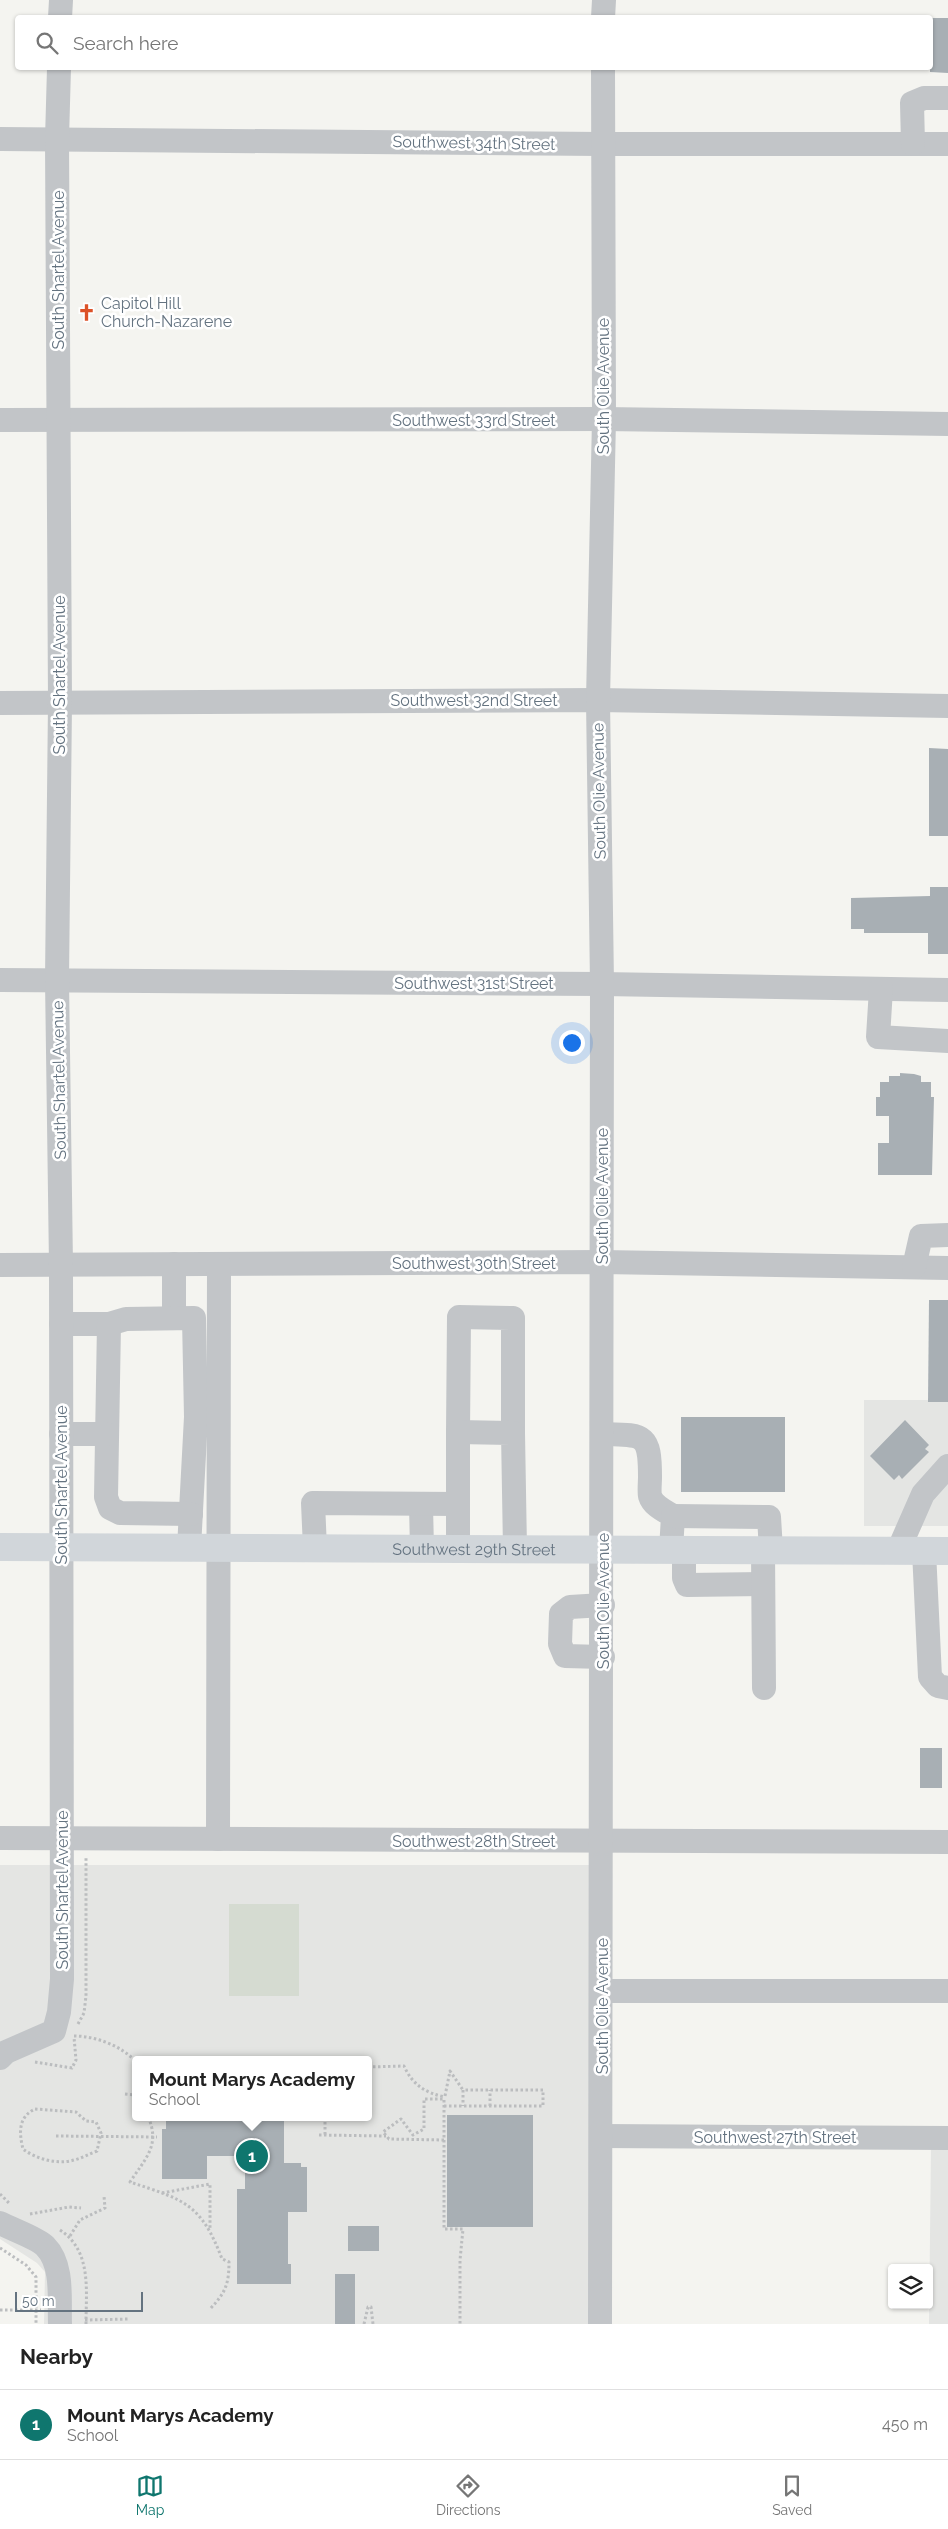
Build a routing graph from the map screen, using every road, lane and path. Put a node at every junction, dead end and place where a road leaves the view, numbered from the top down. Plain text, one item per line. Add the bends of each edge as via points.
1 (60, 0) edge
2 (604, 0) edge
3 (60, 15) edge
4 (604, 15) edge
5 (59, 70) edge
6 (603, 70) edge
7 (948, 98) edge
8 (0, 139) edge
9 (57, 139) junction
10 (602, 144) junction
11 (913, 144) junction
12 (948, 144) edge
13 (604, 419) junction
14 (0, 420) edge
15 (59, 420) junction
16 (948, 424) edge
17 (598, 700) junction
18 (0, 703) edge
19 (60, 703) junction
20 (948, 706) edge
21 (0, 980) edge
22 (57, 980) junction
23 (602, 984) junction
24 (881, 989) junction
25 (948, 990) edge
26 (948, 1041) edge
27 (948, 1235) edge
28 (602, 1262) junction
29 (174, 1264) junction
30 (219, 1264) junction
31 (0, 1265) edge
32 (61, 1265) junction
33 (914, 1267) junction
34 (948, 1268) edge
35 (174, 1318) junction
36 (61, 1324) junction
37 (109, 1324) junction
38 (458, 1432) junction
39 (512, 1433) junction
40 (61, 1434) junction
41 (107, 1434) junction
42 (602, 1434) junction
43 (948, 1466) edge
44 (458, 1504) junction
45 (421, 1505) junction
46 (191, 1514) junction
47 (673, 1516) junction
48 (0, 1547) edge
49 (60, 1548) junction
50 (189, 1548) junction
51 (218, 1548) junction
52 (315, 1548) junction
53 (422, 1549) junction
54 (458, 1549) junction
55 (515, 1549) junction
56 (602, 1550) junction
57 (677, 1550) junction
58 (767, 1550) junction
59 (923, 1551) edge
60 (763, 1584) junction
61 (602, 1606) junction
62 (602, 1657) junction
63 (764, 1688) dead end
64 (948, 1688) edge
65 (0, 1838) edge
66 (62, 1839) junction
67 (218, 1839) junction
68 (602, 1841) junction
69 (948, 1842) edge
70 (602, 1991) junction
71 (948, 1991) edge
72 (74, 2029) dead end
73 (74, 2036) junction
74 (0, 2058) edge
75 (132, 2059) edge
76 (33, 2062) dead end
77 (372, 2067) edge
78 (463, 2090) junction
79 (490, 2090) junction
80 (125, 2094) dead end
81 (132, 2095) edge
82 (444, 2098) junction
83 (444, 2106) junction
84 (463, 2106) junction
85 (490, 2106) junction
86 (150, 2121) edge
87 (325, 2121) edge
88 (319, 2135) dead end
89 (325, 2135) junction
90 (56, 2136) dead end
91 (101, 2136) junction
92 (386, 2136) junction
93 (601, 2136) junction
94 (156, 2137) junction
95 (948, 2138) edge
96 (444, 2140) junction
97 (162, 2193) junction
98 (104, 2196) dead end
99 (81, 2208) dead end
100 (27, 2214) dead end
101 (0, 2224) edge
102 (210, 2230) junction
103 (70, 2237) dead end
104 (0, 2248) edge
105 (210, 2309) dead end
106 (36, 2324) edge
107 (60, 2324) edge
108 (364, 2324) edge
109 (373, 2324) edge
110 (460, 2324) edge
111 (600, 2324) edge

1 - 3 street
2 - 4 street
5 - 9 street, South Shartel Avenue
6 - 10 street, South Olie Avenue
7 - 11 street via 924,98 912,103
8 - 9 street, Southwest 34th Street
9 - 10 street, Southwest 34th Street
9 - 15 street, South Shartel Avenue
10 - 11 street, Southwest 34th Street
10 - 13 street, South Olie Avenue
11 - 12 street, Southwest 34th Street
13 - 15 street, Southwest 33rd Street
13 - 16 street, Southwest 33rd Street
13 - 17 street, South Olie Avenue
14 - 15 street, Southwest 33rd Street
15 - 19 street, South Shartel Avenue
17 - 19 street, Southwest 32nd Street
17 - 20 street, Southwest 32nd Street
17 - 23 street, South Olie Avenue
18 - 19 street, Southwest 32nd Street
19 - 22 street, South Shartel Avenue
21 - 22 street, Southwest 31st Street
22 - 23 street, Southwest 31st Street
22 - 32 street, South Shartel Avenue
23 - 24 street, Southwest 31st Street
23 - 28 street, South Olie Avenue
24 - 25 street, Southwest 31st Street
24 - 26 street via 878,1037
27 - 33 street via 921,1236
28 - 30 street, Southwest 30th Street
28 - 33 street, Southwest 30th Street
28 - 42 street, South Olie Avenue
29 - 30 street, Southwest 30th Street
29 - 32 street, Southwest 30th Street
29 - 35 street
30 - 51 street
31 - 32 street, Southwest 30th Street
32 - 36 street, South Shartel Avenue
33 - 34 street, Southwest 30th Street
35 - 37 street via 126,1319
35 - 46 street via 194,1318 196,1416
36 - 37 street
36 - 40 street, South Shartel Avenue
37 - 41 street
38 - 39 street
38 - 39 street via 459,1317 468,1317 513,1318
38 - 44 street
39 - 55 street
40 - 41 street
40 - 49 street, South Shartel Avenue
41 - 46 street via 106,1497 110,1508 120,1513
42 - 47 street via 631,1434 646,1442 650,1451 650,1497 657,1507
42 - 56 street, South Olie Avenue
43 - 59 street via 924,1494
44 - 45 street
44 - 54 street
45 - 52 street via 313,1503
45 - 53 street
46 - 50 street
47 - 57 street
47 - 58 street via 769,1517
48 - 49 main road, Southwest 29th Street
49 - 50 main road, Southwest 29th Street
49 - 66 street, South Shartel Avenue
50 - 51 main road, Southwest 29th Street
51 - 52 main road, Southwest 29th Street
51 - 67 street
52 - 53 main road, Southwest 29th Street
53 - 54 main road, Southwest 29th Street
54 - 55 main road, Southwest 29th Street
55 - 56 main road, Southwest 29th Street
56 - 57 main road, Southwest 29th Street
56 - 61 street, South Olie Avenue
57 - 58 main road, Southwest 29th Street
57 - 60 street via 687,1585
58 - 59 main road, Southwest 29th Street
58 - 60 street
59 - 64 street via 930,1677 938,1686
60 - 63 street
61 - 62 street, South Olie Avenue
61 - 62 street via 570,1607 561,1614 560,1644 565,1656
62 - 68 street, South Olie Avenue
65 - 66 street, Southwest 28th Street
66 - 67 street, Southwest 28th Street
66 - 74 street, South Shartel Avenue via 62,1979 54,2031 6,2052
67 - 68 street, Southwest 28th Street
68 - 69 street, Southwest 28th Street
68 - 70 street, South Olie Avenue
70 - 71 street
70 - 93 street, South Olie Avenue
72 - 73 path
73 - 75 path via 119,2048
73 - 76 path via 76,2060 72,2068
77 - 82 path via 404,2066 409,2078 417,2085
78 - 79 path
78 - 82 path via 450,2071
78 - 84 path
79 - 85 path
79 - 85 path via 543,2090 543,2106
80 - 81 path
82 - 83 path
82 - 92 path via 424,2099 424,2129 413,2135 401,2119 383,2132
83 - 84 path
83 - 96 path
84 - 85 path
86 - 94 path
87 - 89 path
88 - 89 path
89 - 92 path
90 - 91 path
91 - 91 path via 97,2151 71,2161 48,2160 24,2148 20,2125 24,2117 35,2109 59,2109 76,2112 86,2121 96,2122
91 - 94 path
92 - 96 path via 389,2139
93 - 95 street, Southwest 27th Street
93 - 111 street, South Olie Avenue
94 - 97 path via 130,2182
96 - 110 path via 444,2229 463,2229
97 - 102 path via 186,2203
97 - 102 path via 210,2184
98 - 103 path via 105,2208 80,2220
99 - 100 path
101 - 107 street via 45,2245 54,2260 60,2280
102 - 105 path via 222,2259 229,2262 229,2281
104 - 106 path via 26,2265 36,2277
108 - 109 path via 368,2307 371,2307

